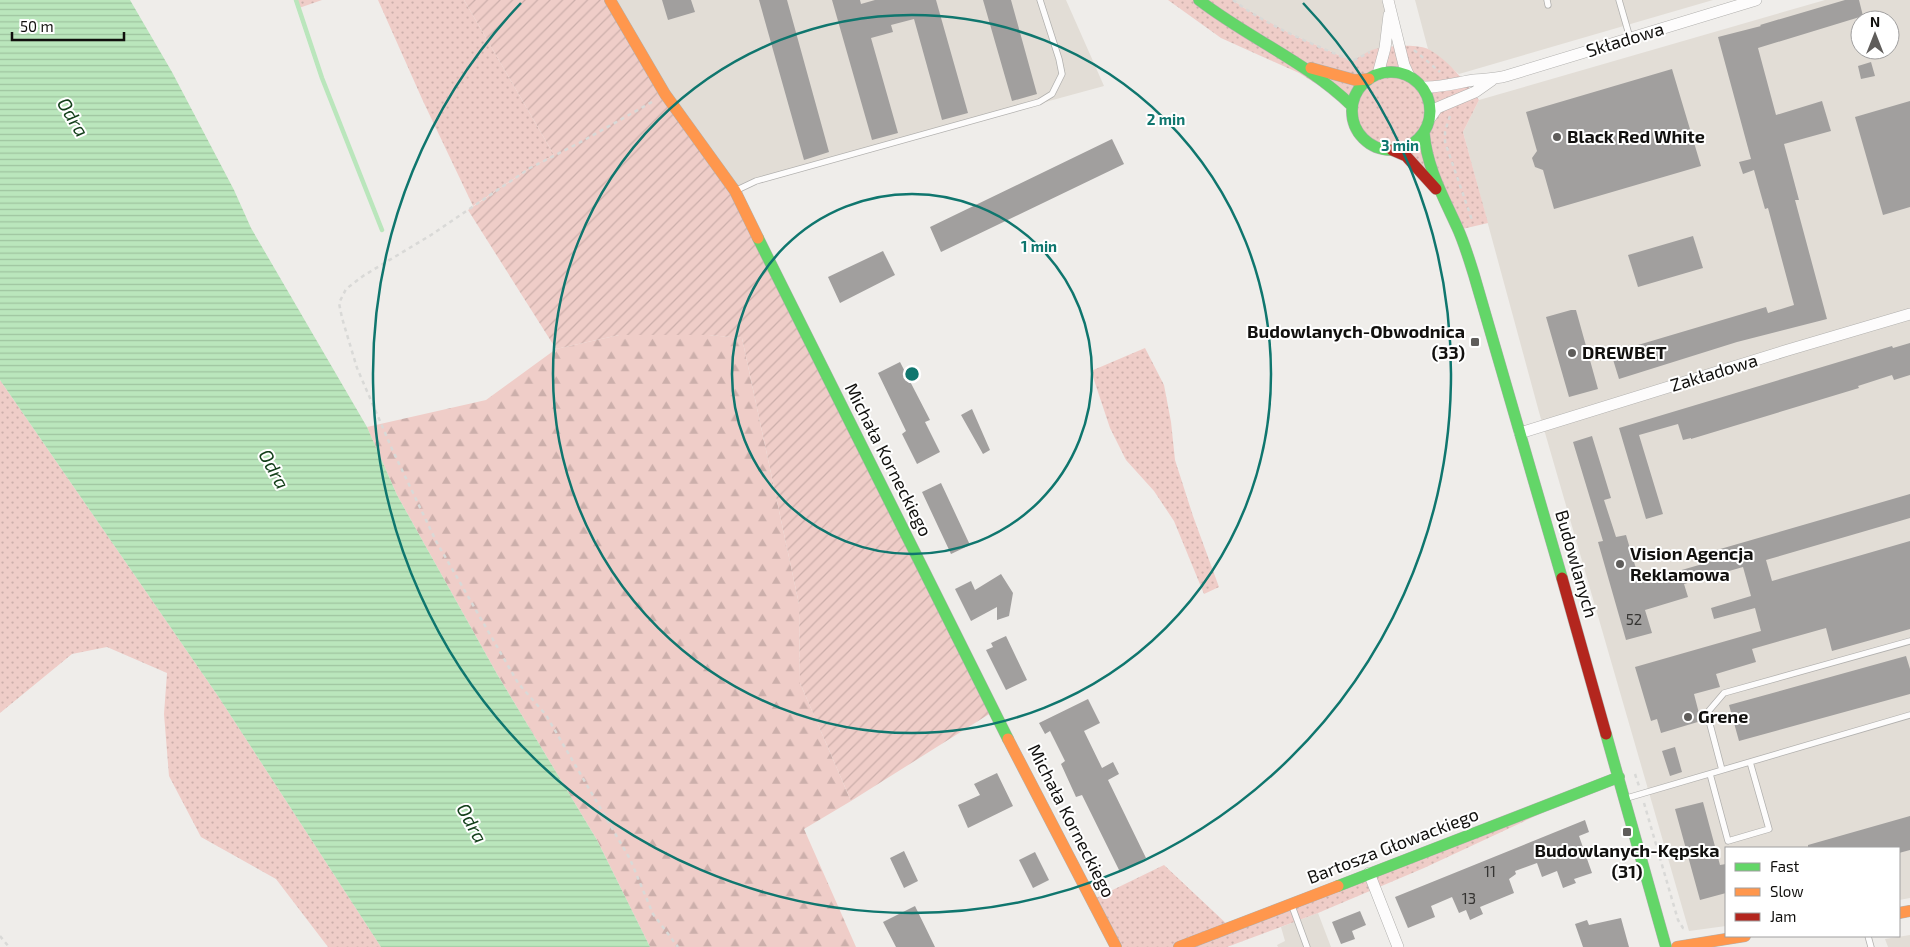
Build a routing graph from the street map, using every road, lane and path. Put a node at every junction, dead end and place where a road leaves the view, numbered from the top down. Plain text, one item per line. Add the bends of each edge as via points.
1 (610, 0) edge
2 (1040, 0) edge
3 (1199, 0) edge
4 (1233, 0) edge
5 (1619, 0) edge
6 (1756, 0) edge
7 (1389, 4) edge
8 (1630, 38) junction
9 (1409, 46) dead end
10 (1373, 50) dead end
11 (1304, 67) junction
12 (1441, 74) dead end
13 (1374, 76) junction
14 (1409, 76) junction
15 (1494, 80) junction
16 (1422, 87) junction
17 (664, 94) junction
18 (1352, 106) junction
19 (1430, 118) junction
20 (1424, 134) junction
21 (1392, 150) junction
22 (735, 191) junction
23 (1440, 195) junction
24 (1910, 314) edge
25 (1520, 433) junction
26 (1910, 641) edge
27 (1910, 714) edge
28 (1750, 762) junction
29 (1722, 770) junction
30 (1710, 774) junction
31 (1619, 778) junction
32 (1625, 799) junction
33 (1369, 874) junction
34 (1291, 904) junction
35 (0, 936) edge
36 (1739, 937) edge
37 (9, 947) edge
38 (678, 947) edge
39 (1116, 947) edge
40 (1179, 947) edge
41 (1307, 947) edge
42 (1398, 947) edge
43 (1666, 947) edge
44 (1677, 947) edge

1 - 17 street, Michała Korneckiego
2 - 22 lane via 1062,74 1052,94 1038,102 756,181
3 - 11 street via 1230,23
4 - 10 path via 1291,34 1352,62
5 - 8 lane
6 - 8 street, Składowa
7 - 13 street via 1385,48
7 - 14 street
8 - 15 street, Składowa
9 - 12 path
11 - 13 street via 1355,80
11 - 18 street
13 - 14 street via 1388,72
13 - 18 street via 1362,86
14 - 16 street
15 - 16 street, Składowa
15 - 19 street, Składowa via 1437,108
16 - 19 street via 1431,108
17 - 22 street, Michała Korneckiego
17 - 38 path via 530,168 363,276 346,289 339,303 357,368 436,541 518,683 546,715 630,860 654,914
18 - 21 street via 1352,117 1362,138 1371,145
19 - 20 street
20 - 21 street via 1414,144
20 - 23 street, Budowlanych
21 - 23 street, Budowlanych via 1406,156
22 - 39 street, Michała Korneckiego
23 - 25 street, Budowlanych via 1469,260
24 - 25 street, Zakładowa
25 - 31 street, Budowlanych
26 - 29 lane via 1724,693 1707,713
27 - 28 lane
28 - 29 lane
28 - 30 lane via 1769,830 1728,841
29 - 30 lane
30 - 32 lane
31 - 32 street, Budowlanych
31 - 33 street, Bartosza Głowackiego
32 - 43 street, Budowlanych
33 - 34 street, Bartosza Głowackiego
33 - 42 street
34 - 40 street, Bartosza Głowackiego
34 - 41 lane
35 - 37 path
36 - 44 street

